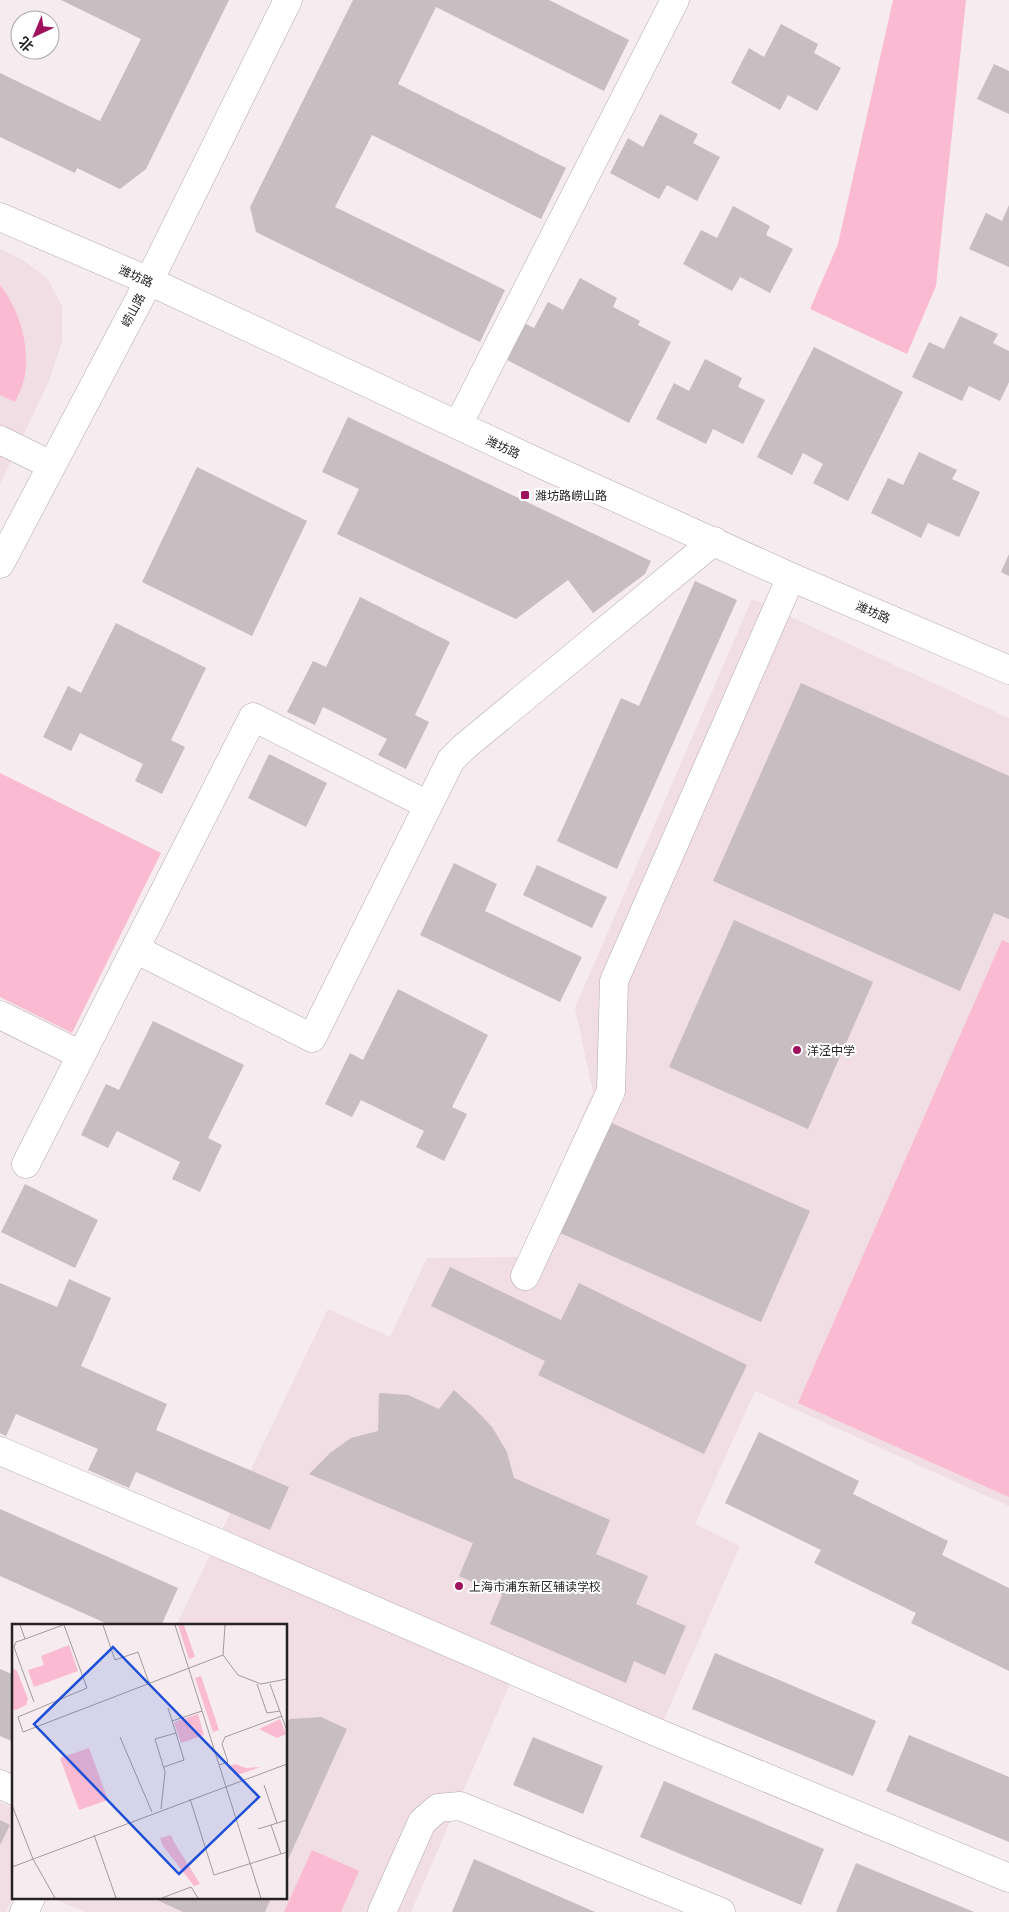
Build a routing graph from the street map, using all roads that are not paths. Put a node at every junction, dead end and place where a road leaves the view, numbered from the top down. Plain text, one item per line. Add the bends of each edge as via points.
1 (288, 0) edge
2 (675, 0) edge
3 (0, 216) edge
4 (149, 281) junction
5 (458, 425) junction
6 (0, 440) edge
7 (51, 465) junction
8 (714, 541) junction
9 (0, 564) edge
10 (792, 577) junction
11 (1009, 670) edge
12 (428, 805) junction
13 (135, 949) junction
14 (0, 1015) edge
15 (81, 1055) junction
16 (26, 1164) dead end
17 (525, 1276) dead end
18 (0, 1451) edge
19 (0, 1784) edge
20 (12, 1790) edge
21 (1009, 1878) edge
22 (30, 1900) edge
23 (24, 1912) edge
24 (382, 1912) edge
25 (721, 1912) edge

1 - 4 street, 崂山路
2 - 5 street
3 - 4 street, 潍坊路
4 - 5 street, 潍坊路
4 - 7 street, 崂山路
5 - 8 street, 潍坊路
6 - 7 street
7 - 9 street, 崂山路
8 - 10 street, 潍坊路
8 - 12 street via 464,747 451,760
10 - 11 street, 潍坊路
10 - 17 street via 614,981 611,1091
12 - 13 street via 253,717
12 - 13 street via 312,1038
13 - 15 street
14 - 15 street
15 - 16 street
18 - 21 street via 649,1729
19 - 20 street
22 - 23 street
24 - 25 street via 422,1822 438,1808 460,1806

